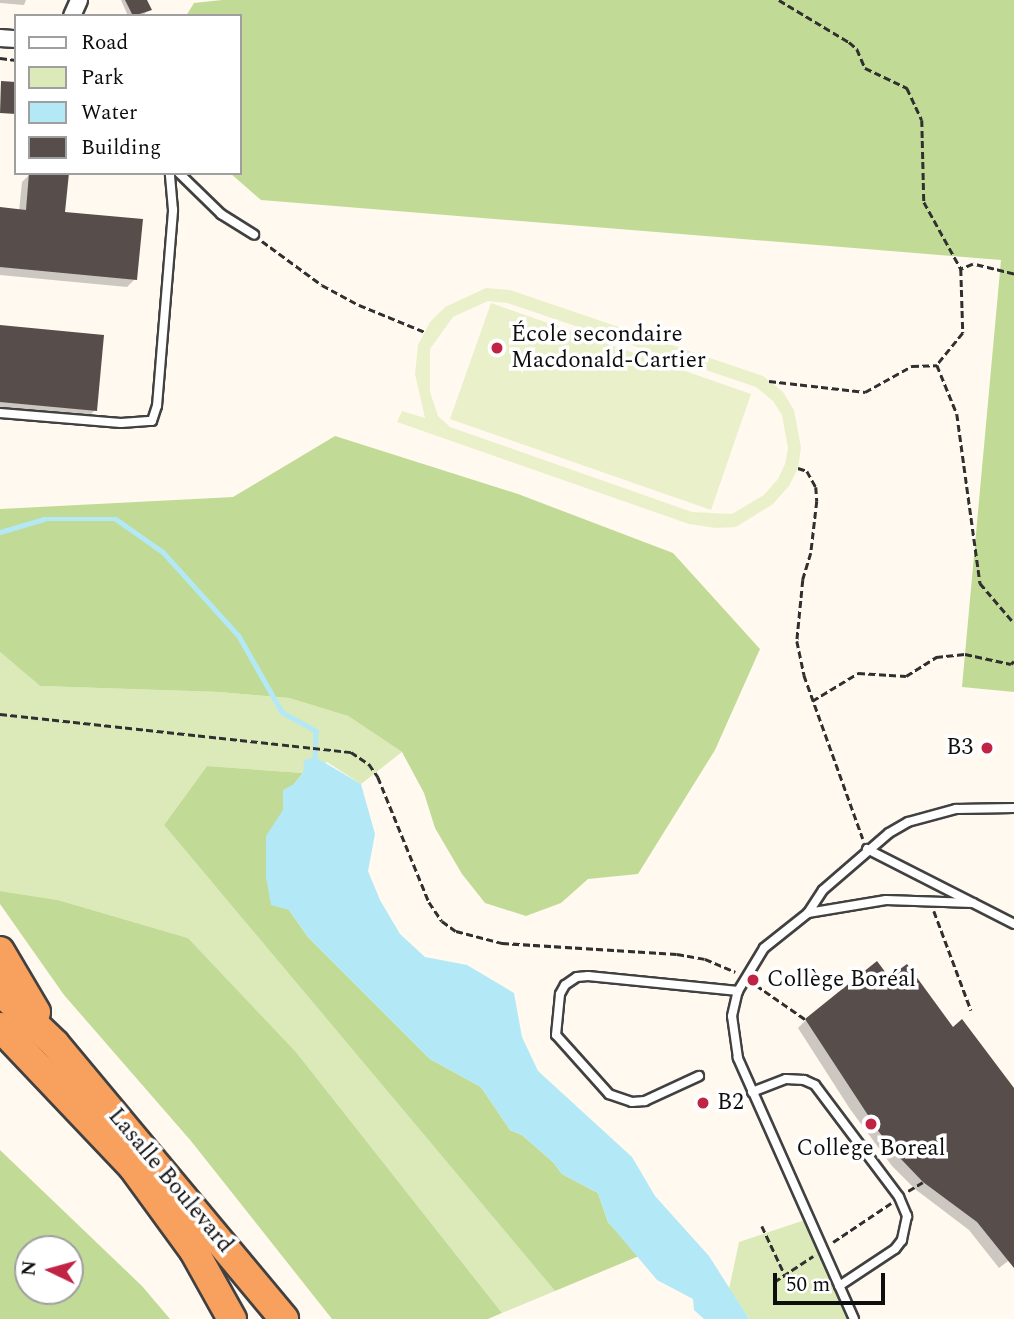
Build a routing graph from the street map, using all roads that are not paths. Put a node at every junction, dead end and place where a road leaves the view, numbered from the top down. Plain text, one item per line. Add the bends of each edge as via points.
1 (170, 175) edge
2 (181, 175) edge
3 (254, 235) road end
4 (0, 413) edge
5 (1014, 808) edge
6 (867, 849) junction
7 (973, 903) junction
8 (808, 913) junction
9 (1014, 924) edge
10 (0, 951) edge
11 (0, 991) edge
12 (738, 992) junction
13 (0, 1027) edge
14 (55, 1044) junction
15 (699, 1076) dead end
16 (752, 1092) junction
17 (839, 1286) junction
18 (232, 1319) edge
19 (284, 1319) edge
20 (854, 1319) edge

1 - 4 lane via 173,210 152,421 121,423
2 - 3 lane via 221,214
5 - 6 lane via 980,806 931,815 908,822
6 - 7 lane
6 - 8 lane via 823,890
7 - 8 lane via 886,900
7 - 9 lane
8 - 12 lane via 764,948
10 - 14 highway
11 - 14 highway
12 - 15 lane via 588,976 576,977 560,995 556,1035 609,1094 645,1101
12 - 16 lane via 732,1016 734,1045
13 - 18 highway, Lasalle Boulevard via 132,1166 194,1251
14 - 19 highway, Lasalle Boulevard
16 - 17 lane
16 - 17 lane via 786,1079 815,1085 899,1197 906,1216 902,1240
17 - 20 lane

